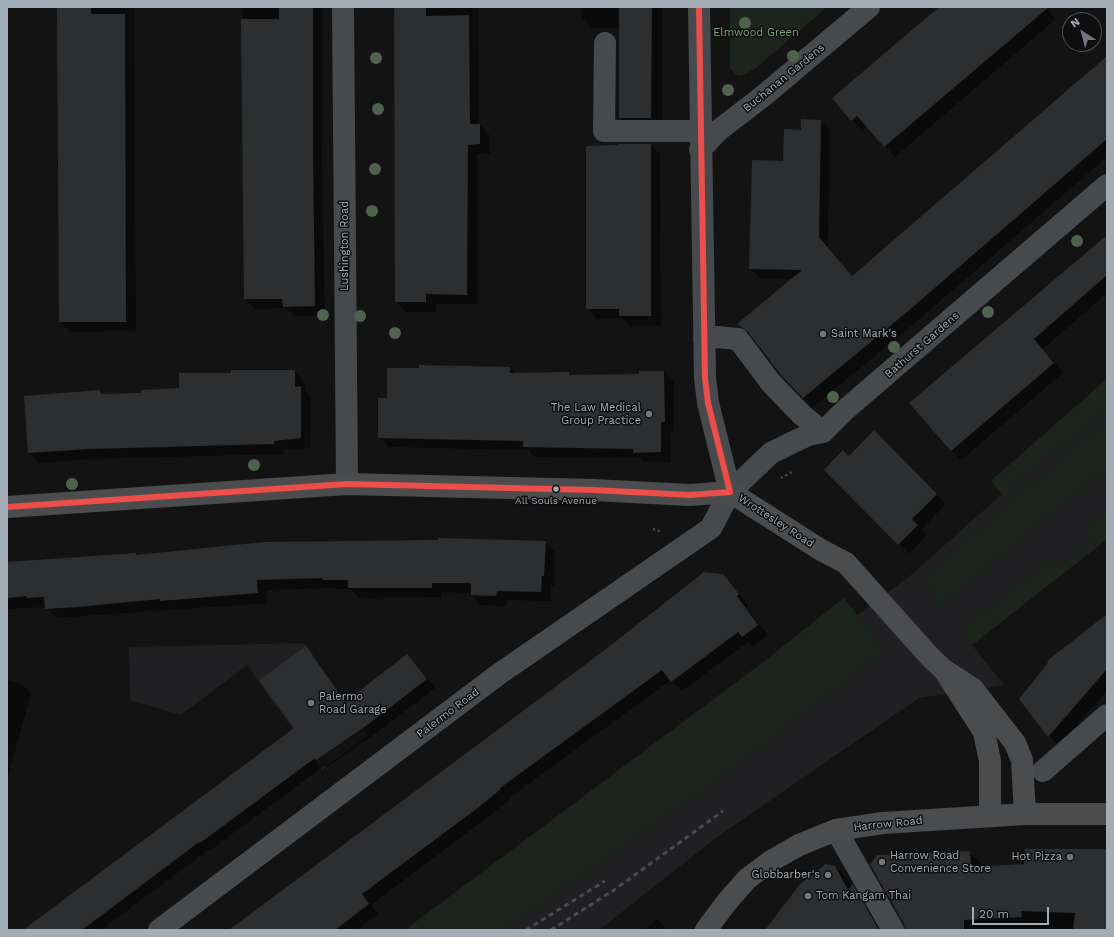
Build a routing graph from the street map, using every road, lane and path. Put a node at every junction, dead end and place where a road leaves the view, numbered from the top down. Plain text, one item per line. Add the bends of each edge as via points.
1 (343, 7) edge
2 (699, 7) edge
3 (869, 7) edge
4 (605, 43) dead end
5 (700, 141) junction
6 (1107, 185) edge
7 (704, 339) junction
8 (823, 432) junction
9 (347, 484) junction
10 (730, 492) junction
11 (7, 507) edge
12 (937, 664) junction
13 (1107, 715) edge
14 (1043, 771) dead end
15 (1025, 814) junction
16 (1107, 814) edge
17 (990, 816) junction
18 (836, 830) junction
19 (159, 930) edge
20 (706, 930) edge
21 (893, 930) edge

1 - 9 street, Lushington Road
2 - 5 street
3 - 5 street, Buchanan Gardens via 762,97 719,130
4 - 5 street via 604,131
5 - 7 street
6 - 8 street, Bathurst Gardens via 845,410
7 - 8 street via 738,339 771,383 802,415
7 - 10 street via 708,403
8 - 10 street via 808,435 771,453
9 - 10 main road, Wrottesley Road via 690,495
9 - 11 main road, Wrottesley Road
10 - 12 main road, Wrottesley Road via 846,563
10 - 19 street, Palermo Road via 711,528 499,674
12 - 15 main road, Wrottesley Road via 973,689 1015,743 1022,760
12 - 17 main road, Wrottesley Road via 984,732 990,761
13 - 14 street
15 - 16 main road, Harrow Road
15 - 17 main road, Harrow Road
17 - 18 main road, Harrow Road via 884,823
18 - 20 main road, Harrow Road via 799,845 747,879
18 - 21 street

